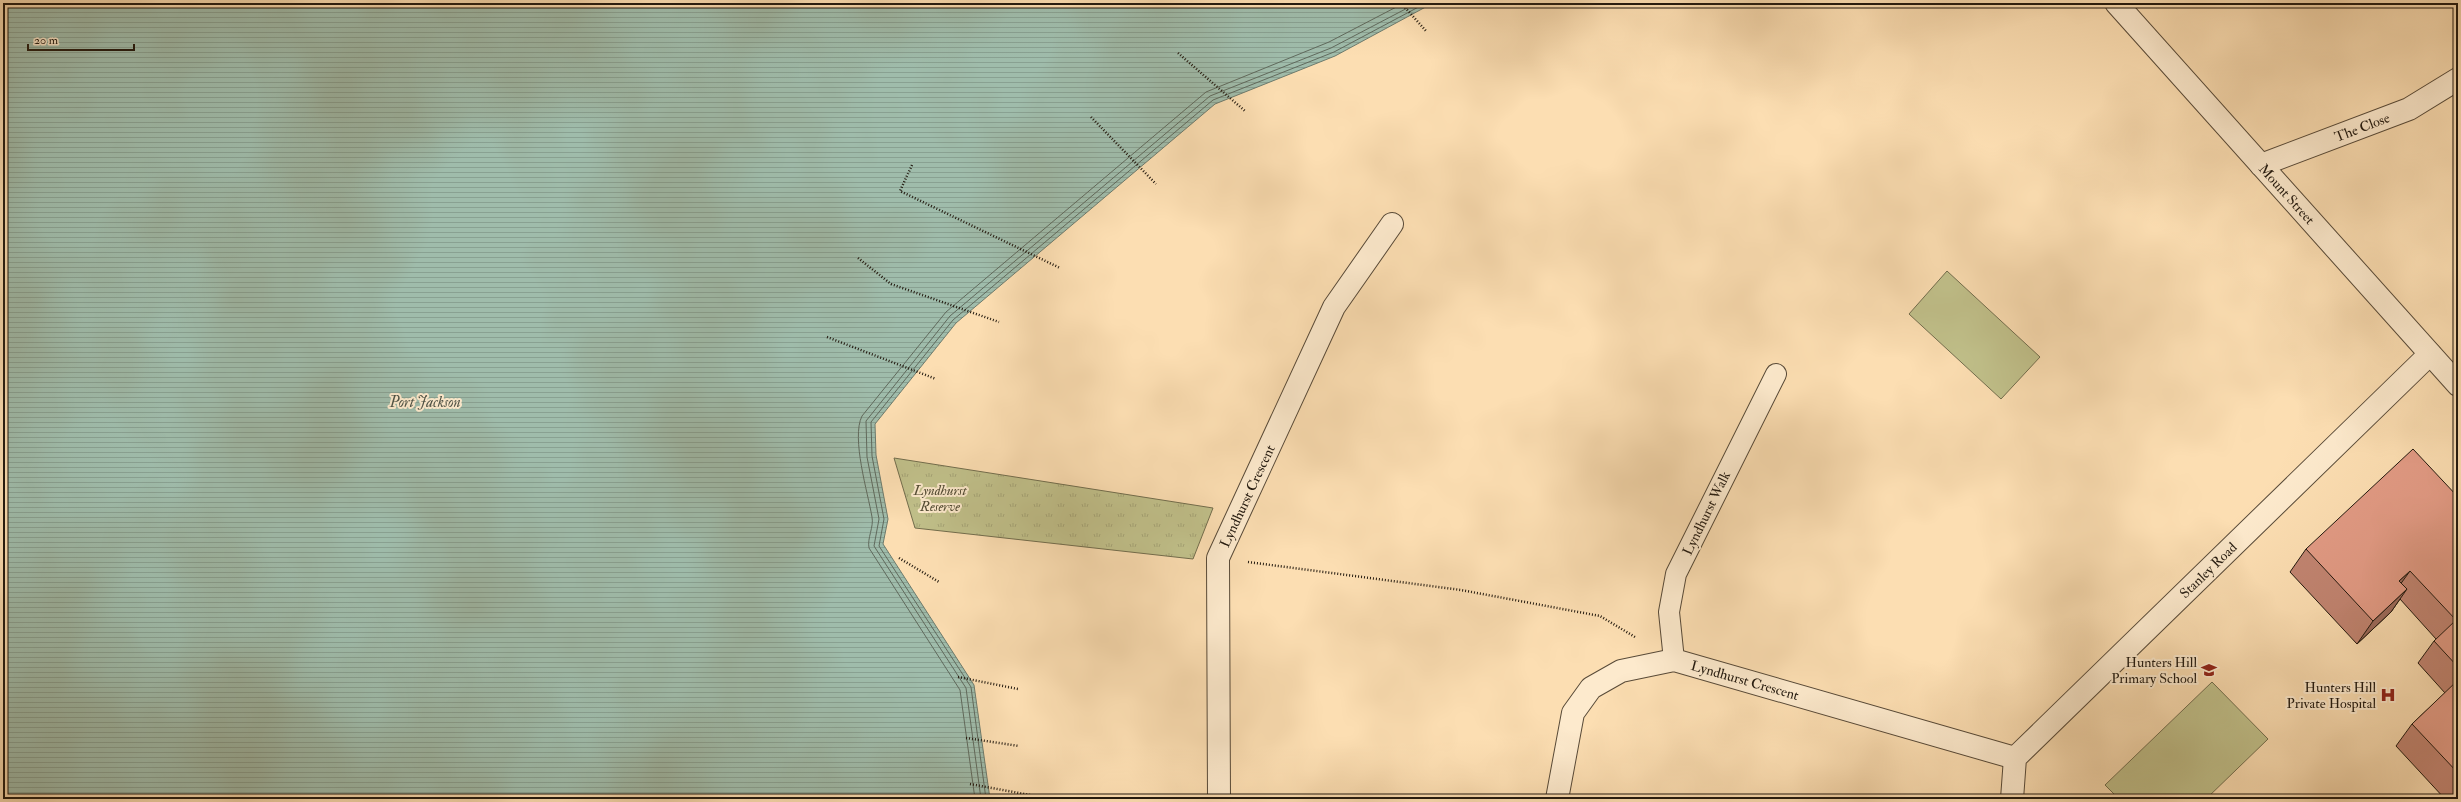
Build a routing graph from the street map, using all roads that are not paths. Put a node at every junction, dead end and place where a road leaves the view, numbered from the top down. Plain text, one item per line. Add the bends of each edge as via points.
1 (2116, 3) edge
2 (2458, 78) edge
3 (2261, 165) junction
4 (1392, 224) dead end
5 (2430, 354) junction
6 (1776, 374) dead end
7 (2458, 385) edge
8 (1674, 660) junction
9 (2015, 758) junction
10 (1219, 799) edge
11 (1557, 799) edge
12 (2012, 799) edge

1 - 3 street, Mount Street
2 - 3 street, The Close via 2409,109
3 - 5 street, Mount Street
4 - 10 street, Lyndhurst Crescent via 1334,307 1218,558
5 - 7 street, Mount Street
5 - 9 street, Stanley Road
6 - 8 lane, Lyndhurst Walk via 1676,574 1669,612
8 - 9 street, Lyndhurst Crescent
8 - 11 street, Lyndhurst Crescent via 1621,672 1591,688 1573,713
9 - 12 street

